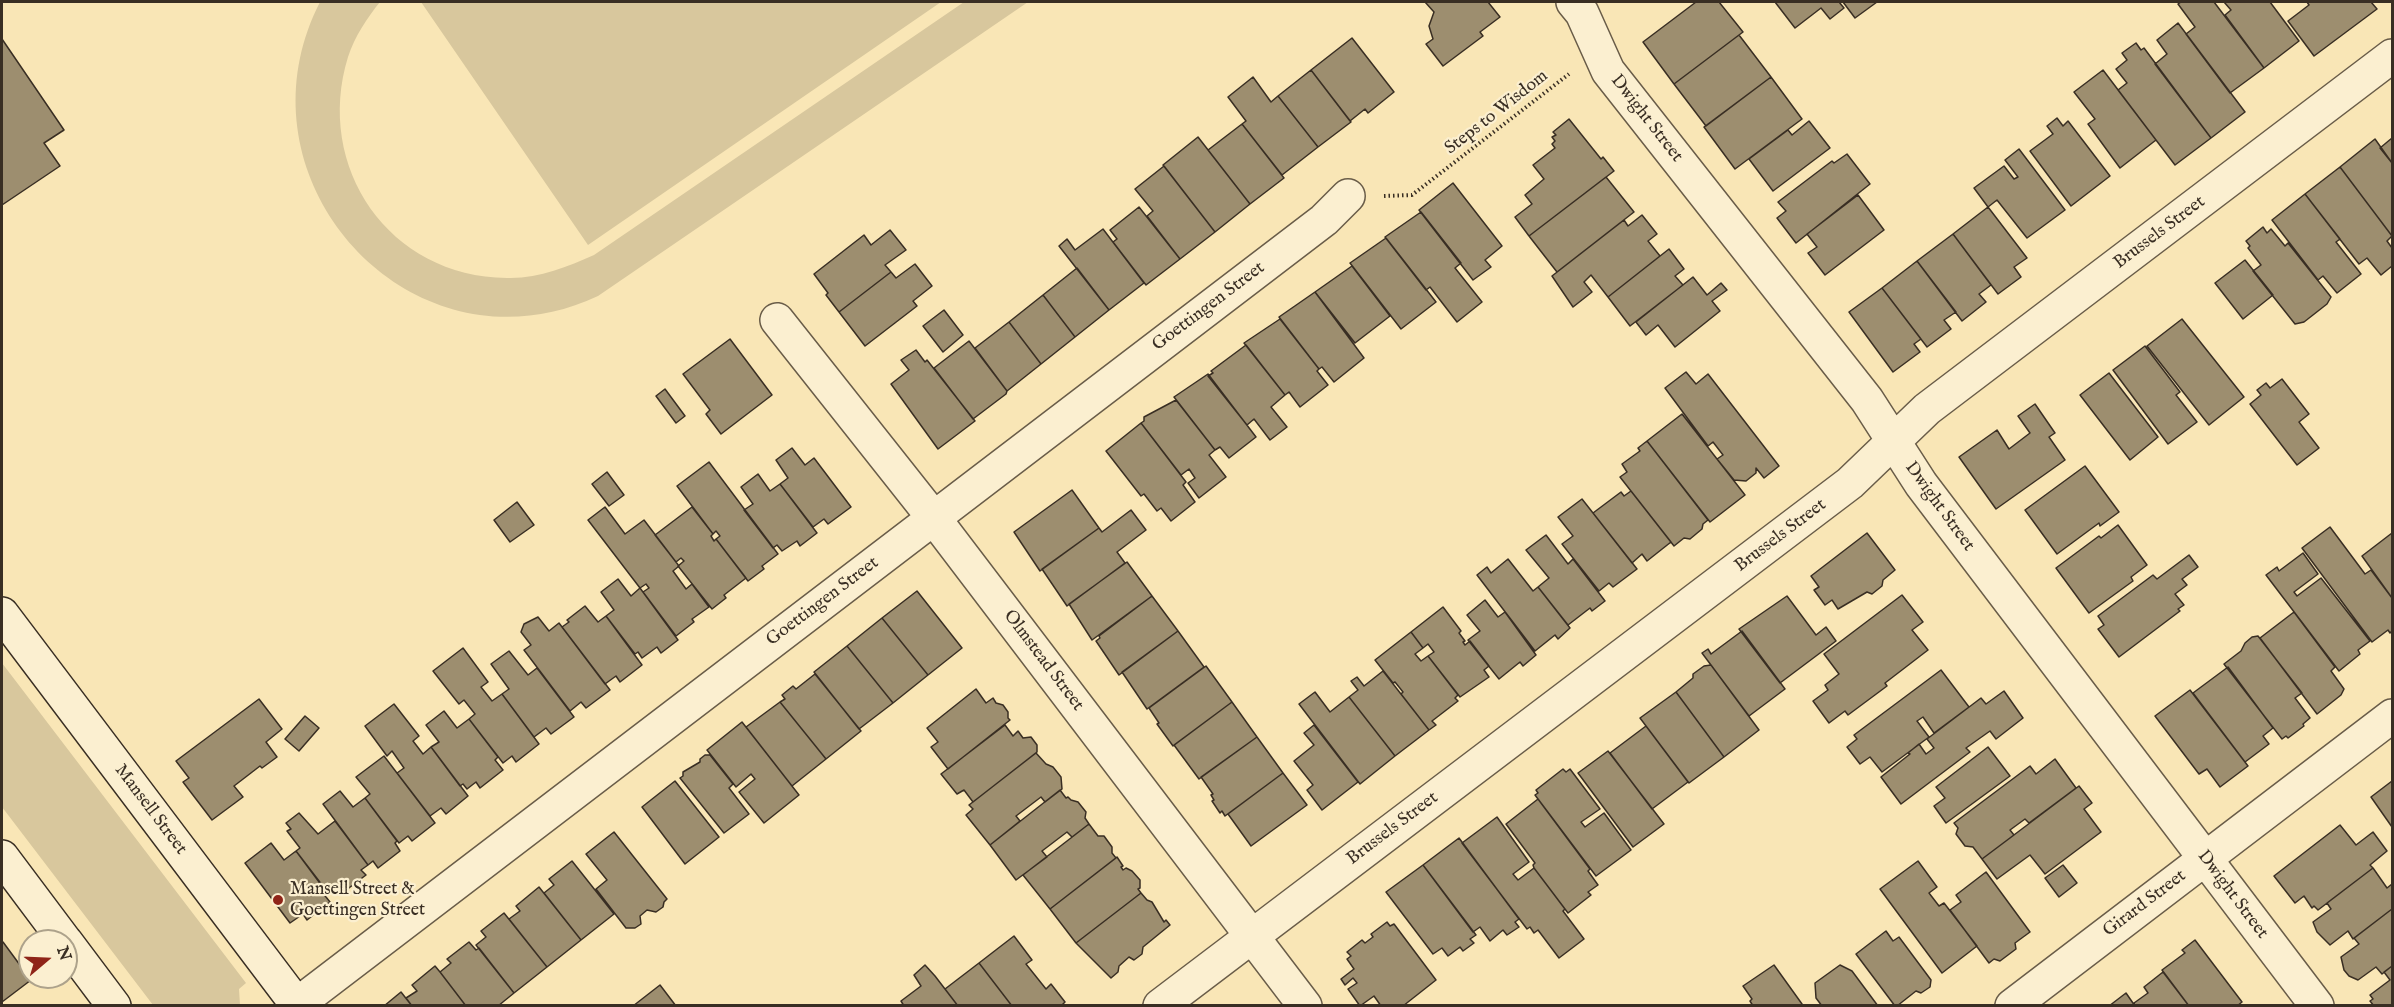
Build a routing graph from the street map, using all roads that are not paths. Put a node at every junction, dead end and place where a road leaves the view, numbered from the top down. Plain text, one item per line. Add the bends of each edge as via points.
1 (1584, 5) edge
2 (2392, 56) edge
3 (1348, 196) dead end
4 (777, 320) dead end
5 (1894, 442) junction
6 (933, 518) junction
7 (2, 614) edge
8 (2392, 716) edge
9 (2, 857) edge
10 (2205, 859) junction
11 (55, 929) edge
12 (1252, 935) junction
13 (78, 959) edge
14 (114, 1005) edge
15 (297, 1005) edge
16 (1160, 1005) edge
17 (1305, 1005) edge
18 (2012, 1005) edge
19 (2317, 1005) edge

1 - 5 street, Dwight Street via 1608,71 1867,400
2 - 5 street, Brussels Street via 1927,409
3 - 6 street, Goettingen Street via 1314,227
4 - 6 street, Olmstead Street
5 - 10 street, Dwight Street via 1921,484
5 - 12 street, Brussels Street via 1850,483
6 - 12 street, Olmstead Street
6 - 15 street, Goettingen Street
7 - 15 street, Mansell Street
8 - 10 street, Girard Street
9 - 11 street
10 - 18 street, Girard Street
10 - 19 street, Dwight Street
12 - 16 street, Brussels Street
12 - 17 street, Olmstead Street
13 - 14 street

